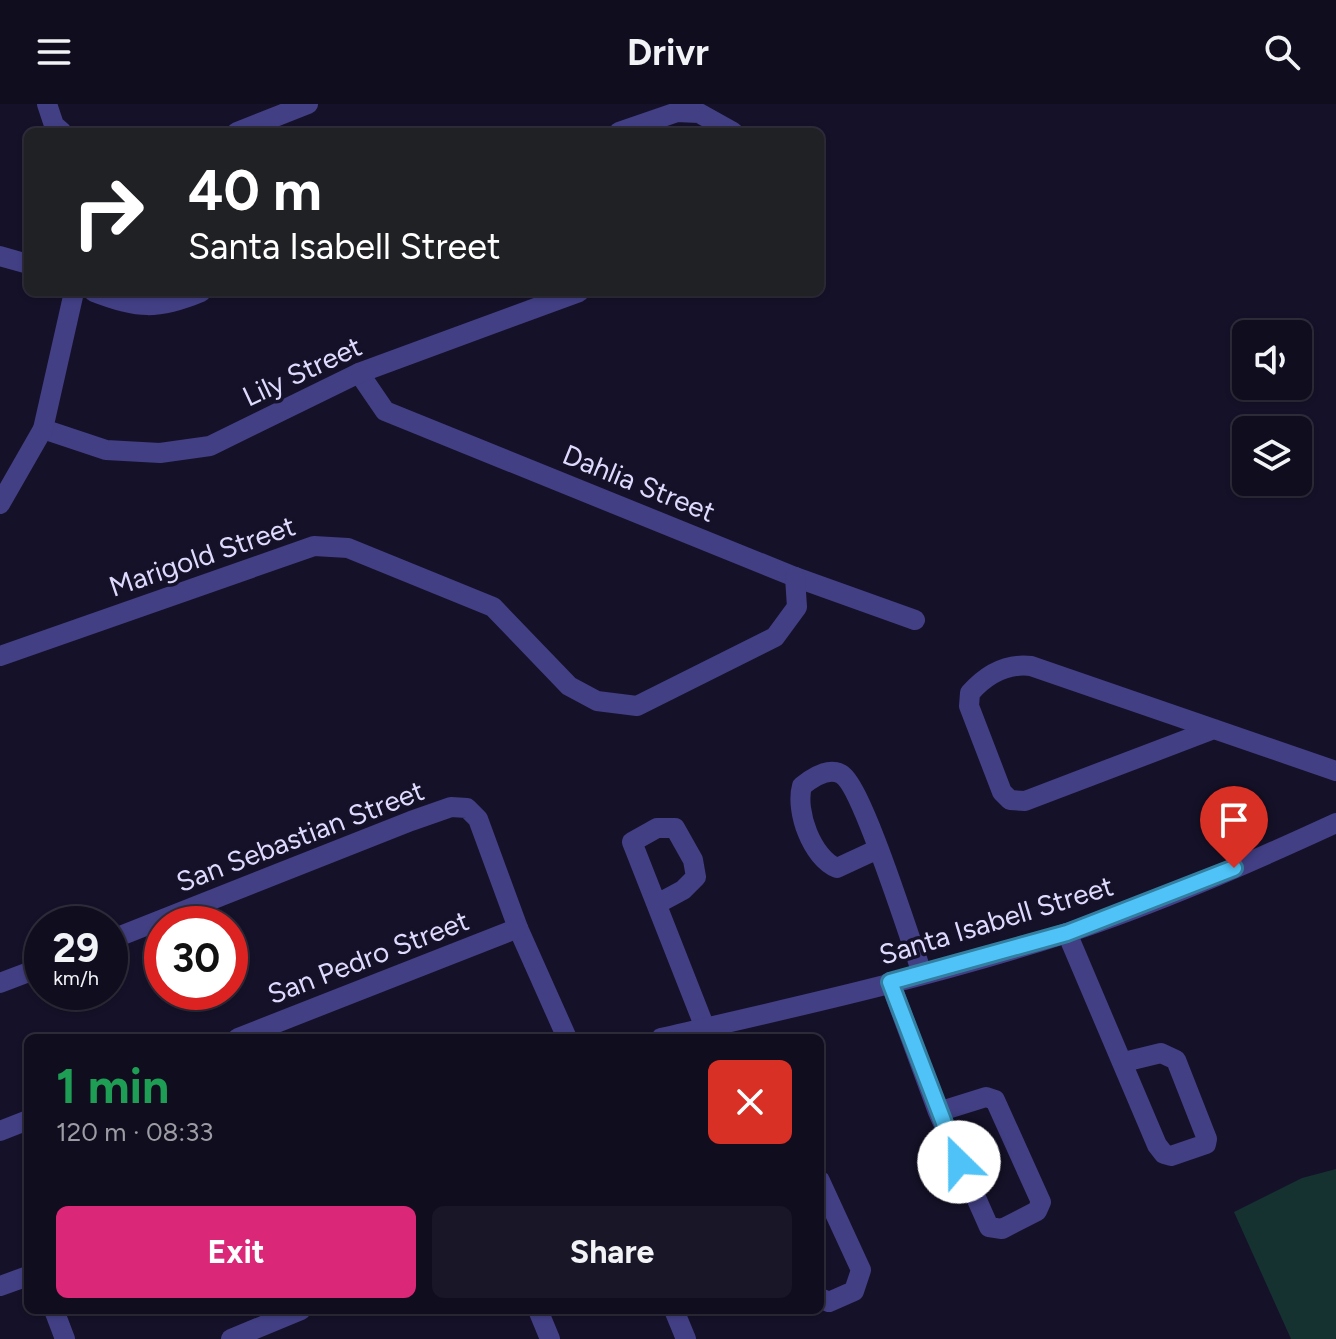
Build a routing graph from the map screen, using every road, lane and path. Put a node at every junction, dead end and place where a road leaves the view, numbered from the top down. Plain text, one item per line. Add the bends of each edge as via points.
1 (47, 104) edge
2 (308, 104) edge
3 (57, 128) edge
4 (247, 128) edge
5 (631, 128) edge
6 (726, 128) edge
7 (0, 256) edge
8 (24, 263) edge
9 (73, 296) edge
10 (104, 296) edge
11 (190, 296) edge
12 (568, 296) edge
13 (359, 373) junction
14 (43, 429) junction
15 (0, 504) edge
16 (795, 577) junction
17 (915, 620) dead end
18 (0, 656) edge
19 (1214, 729) junction
20 (1336, 771) edge
21 (1336, 823) edge
22 (878, 849) junction
23 (657, 904) dead end
24 (518, 928) junction
25 (128, 933) edge
26 (1067, 933) junction
27 (922, 973) junction
28 (24, 974) edge
29 (890, 982) junction
30 (0, 983) edge
31 (707, 1033) edge
32 (248, 1034) edge
33 (565, 1034) edge
34 (1124, 1062) junction
35 (938, 1112) junction
36 (24, 1122) edge
37 (0, 1131) edge
38 (824, 1190) edge
39 (24, 1277) edge
40 (0, 1286) edge
41 (824, 1300) edge
42 (56, 1314) edge
43 (291, 1314) edge
44 (540, 1314) edge
45 (676, 1314) edge
46 (65, 1339) edge
47 (231, 1339) edge
48 (550, 1339) edge
49 (686, 1339) edge

1 - 3 street
2 - 4 street
5 - 6 street via 677,112 699,113
7 - 8 street
9 - 14 street
10 - 11 street via 127,305 159,307
12 - 13 street, Lily Street
13 - 14 street, Lily Street via 210,446 160,453 106,450
13 - 16 street, Dahlia Street via 385,411
14 - 15 street
16 - 17 street, Dahlia Street
16 - 18 street, Marigold Street via 797,607 775,637 637,706 597,701 569,686 493,607 348,548 314,546
19 - 19 street via 1031,666 1016,664 982,678 970,693 969,706 1002,792 1010,800 1025,801
19 - 20 street
21 - 26 street, Santa Isabell Street
22 - 22 street via 848,780 838,772 826,773 802,786 798,799 813,845 825,863 837,868
22 - 27 street
23 - 31 street
24 - 25 street, San Sebastian Street via 478,819 467,808 451,807
24 - 32 street, San Pedro Street
24 - 33 street
26 - 27 street, Santa Isabell Street
26 - 34 street
27 - 29 street, Santa Isabell Street
28 - 30 street
29 - 31 street, Santa Isabell Street
29 - 35 street
34 - 34 street via 1164,1154 1206,1144 1176,1060 1161,1053
35 - 35 street via 989,1227 1002,1229 1037,1211 1041,1202 995,1100 986,1097
36 - 37 street
38 - 41 street via 861,1270 854,1291
39 - 40 street
42 - 46 street
43 - 47 street
44 - 48 street
45 - 49 street

